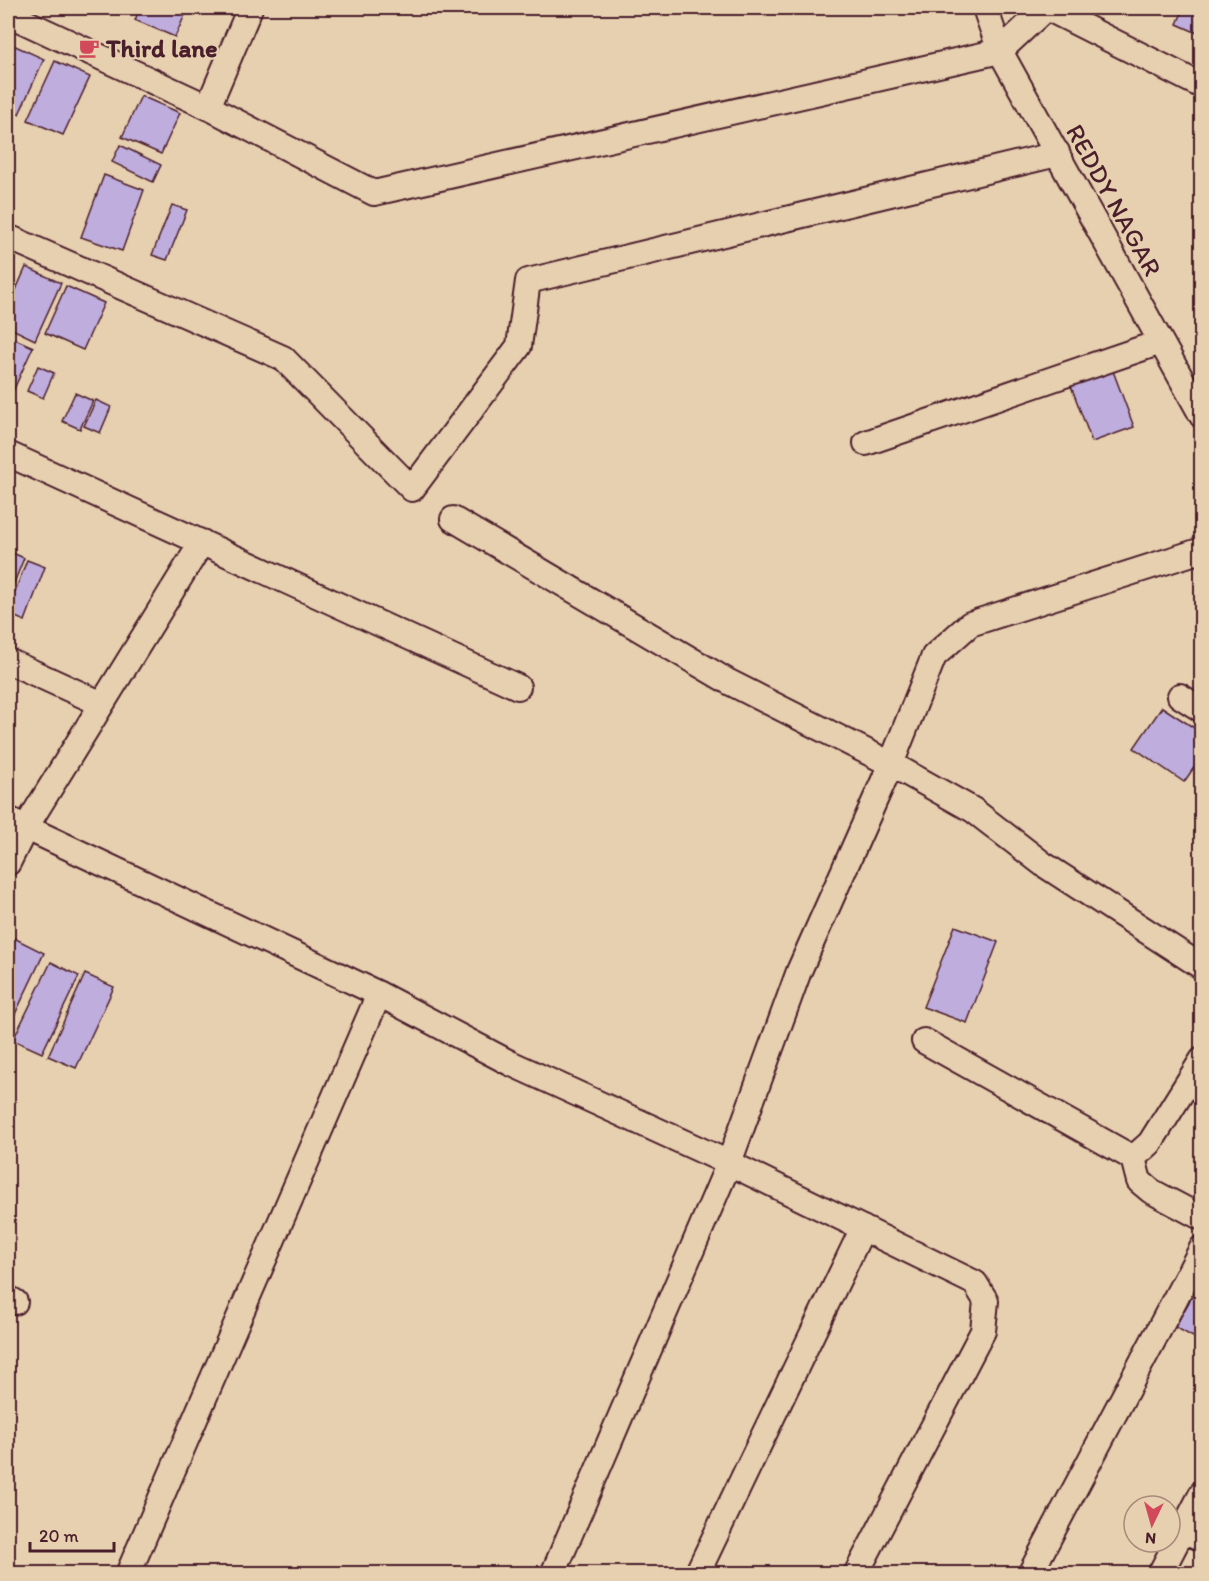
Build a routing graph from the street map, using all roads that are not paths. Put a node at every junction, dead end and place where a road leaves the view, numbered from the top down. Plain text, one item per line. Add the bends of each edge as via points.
1 (250, 8) edge
2 (985, 8) edge
3 (1046, 8) edge
4 (8, 14) edge
5 (35, 16) edge
6 (1000, 51) junction
7 (1202, 86) edge
8 (208, 107) junction
9 (1057, 153) junction
10 (8, 237) edge
11 (1161, 342) junction
12 (1201, 414) edge
13 (866, 442) dead end
14 (8, 454) edge
15 (453, 519) dead end
16 (202, 542) junction
17 (1202, 550) edge
18 (8, 661) edge
19 (518, 687) dead end
20 (1180, 696) dead end
21 (102, 704) junction
22 (1202, 710) edge
23 (891, 764) junction
24 (17, 823) edge
25 (8, 863) edge
26 (1202, 967) edge
27 (379, 994) junction
28 (924, 1041) dead end
29 (1202, 1060) edge
30 (1132, 1158) junction
31 (729, 1163) junction
32 (1202, 1218) edge
33 (863, 1228) junction
34 (1202, 1248) edge
35 (1202, 1492) edge
36 (1192, 1534) edge
37 (128, 1574) edge
38 (553, 1574) edge
39 (697, 1574) edge
40 (856, 1574) edge
41 (1030, 1574) edge
42 (1160, 1574) edge

1 - 8 street
2 - 6 street, REDDY NAGAR
3 - 6 street
3 - 7 street
4 - 5 street
5 - 8 street
6 - 8 street via 374,193
6 - 9 street, REDDY NAGAR
9 - 10 street via 528,280 519,345 412,489 283,358
9 - 11 street, REDDY NAGAR
11 - 12 street, REDDY NAGAR
11 - 13 street
14 - 16 street
15 - 23 street via 729,682
16 - 19 street
16 - 21 street
17 - 23 street via 970,624 934,656
18 - 21 street
20 - 22 street
21 - 24 street
23 - 26 street via 973,810 1043,864
23 - 31 street via 799,971
24 - 25 street
24 - 27 street
27 - 31 street via 510,1063
27 - 37 street
28 - 30 street
29 - 30 street via 1150,1143
30 - 32 street via 1139,1181
31 - 33 street
31 - 38 street
33 - 39 street
33 - 40 street via 975,1283 986,1301 983,1330
34 - 41 street
35 - 36 street
36 - 42 street

